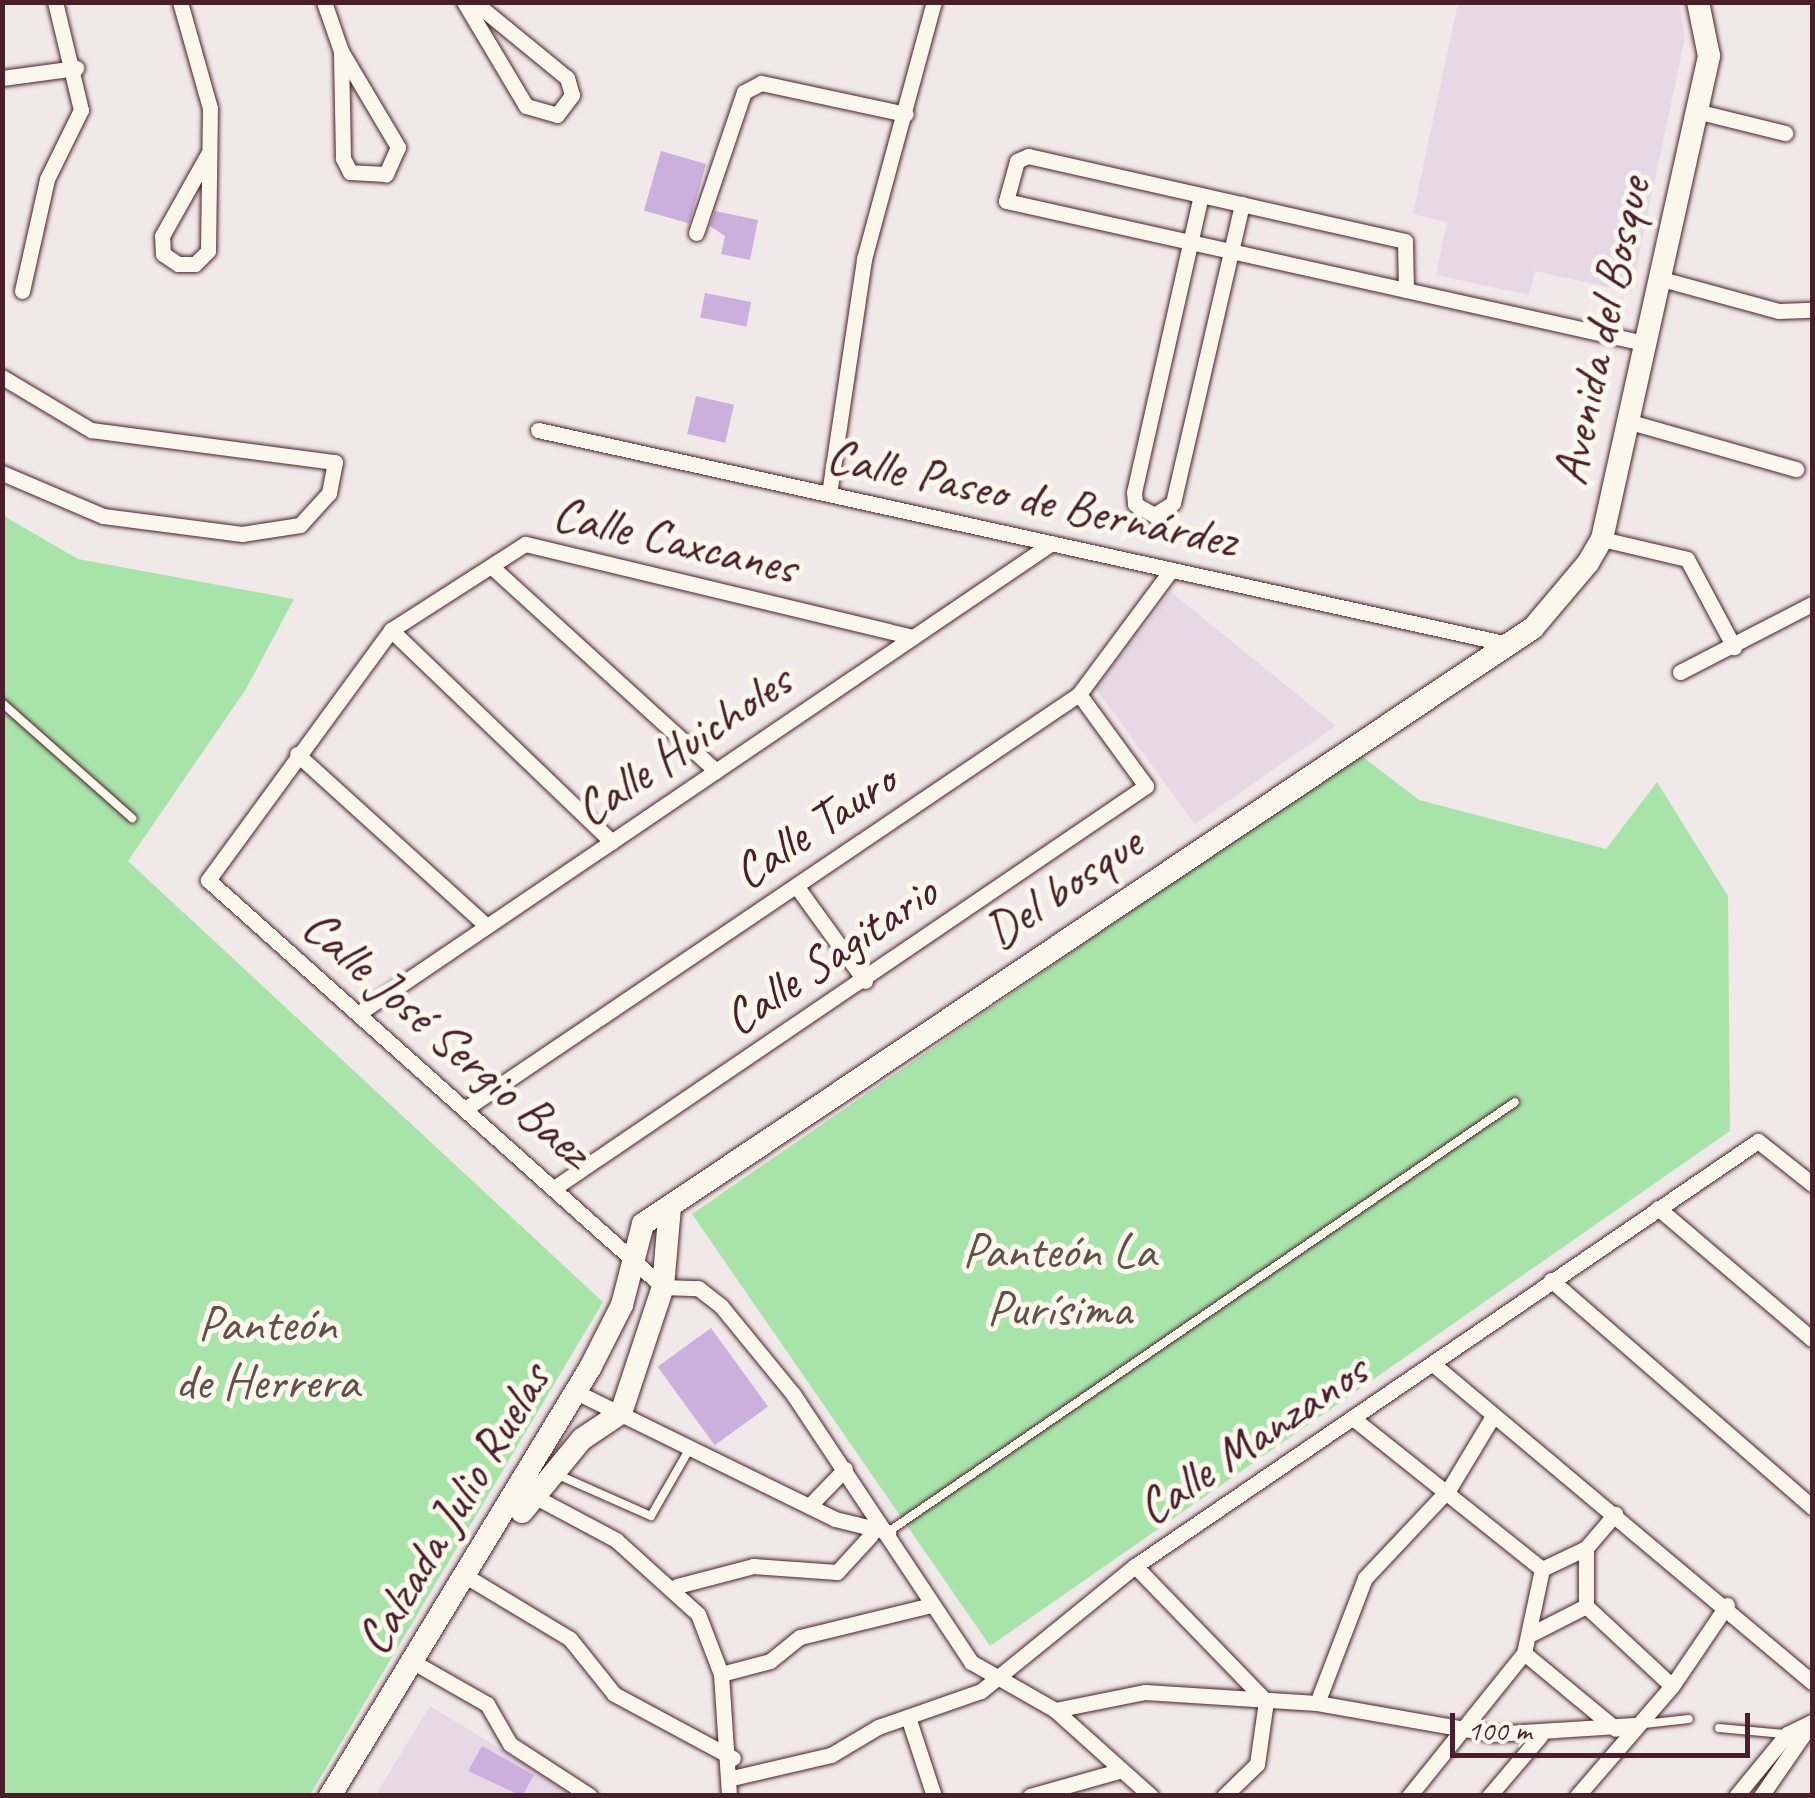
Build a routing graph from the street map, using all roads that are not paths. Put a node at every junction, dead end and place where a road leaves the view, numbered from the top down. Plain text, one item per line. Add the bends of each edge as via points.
1 (55, 2) edge
2 (180, 2) edge
3 (324, 2) edge
4 (464, 2) edge
5 (474, 2) edge
6 (934, 2) edge
7 (1698, 2) edge
8 (341, 51) junction
9 (76, 68) junction
10 (6, 78) edge
11 (2, 96) edge
12 (1696, 112) junction
13 (906, 114) junction
14 (1785, 133) dead end
15 (208, 154) junction
16 (1201, 195) junction
17 (1242, 204) junction
18 (696, 233) dead end
19 (1190, 242) junction
20 (1231, 251) junction
21 (1658, 278) junction
22 (1406, 290) junction
23 (22, 291) dead end
24 (1812, 310) edge
25 (1644, 342) junction
26 (2, 376) edge
27 (1627, 420) junction
28 (538, 430) dead end
29 (1796, 469) dead end
30 (2, 473) edge
31 (829, 494) junction
32 (1602, 539) junction
33 (1052, 544) junction
34 (492, 567) junction
35 (1172, 570) junction
36 (1810, 612) edge
37 (391, 630) junction
38 (913, 638) junction
39 (1508, 644) junction
40 (1734, 647) junction
41 (1680, 672) dead end
42 (1078, 694) junction
43 (2, 704) edge
44 (297, 754) junction
45 (716, 771) junction
46 (132, 818) dead end
47 (612, 842) junction
48 (208, 880) joint
49 (796, 887) junction
50 (487, 926) junction
51 (865, 981) junction
52 (359, 1013) junction
53 (1515, 1102) dead end
54 (466, 1109) junction
55 (1812, 1184) edge
56 (557, 1186) junction
57 (670, 1206) junction
58 (1658, 1208) junction
59 (631, 1260) junction
60 (1552, 1280) junction
61 (663, 1287) junction
62 (1812, 1339) edge
63 (1433, 1364) junction
64 (576, 1392) junction
65 (621, 1413) junction
66 (1493, 1416) junction
67 (1354, 1419) junction
68 (691, 1446) junction
69 (543, 1468) junction
70 (845, 1469) junction
71 (1449, 1489) junction
72 (526, 1492) junction
73 (813, 1502) junction
74 (1812, 1507) edge
75 (1615, 1514) junction
76 (880, 1534) junction
77 (1586, 1548) junction
78 (1135, 1566) junction
79 (1542, 1569) junction
80 (474, 1580) junction
81 (677, 1586) junction
82 (1726, 1605) junction
83 (926, 1606) junction
84 (1586, 1606) junction
85 (1533, 1633) junction
86 (1524, 1652) junction
87 (420, 1666) junction
88 (1004, 1672) junction
89 (722, 1674) junction
90 (1812, 1682) edge
91 (1672, 1686) junction
92 (1266, 1700) junction
93 (1317, 1703) junction
94 (1055, 1710) junction
95 (908, 1718) junction
96 (1689, 1719) dead end
97 (1812, 1722) edge
98 (1634, 1725) junction
99 (1719, 1728) dead end
100 (1616, 1729) junction
101 (1467, 1732) junction
102 (1787, 1734) junction
103 (1540, 1736) junction
104 (1803, 1747) junction
105 (733, 1758) junction
106 (1119, 1771) junction
107 (730, 1787) edge
108 (330, 1796) edge
109 (346, 1796) edge
110 (590, 1796) edge
111 (934, 1796) edge
112 (1030, 1796) edge
113 (1150, 1796) edge
114 (1224, 1796) edge
115 (1408, 1796) edge
116 (1489, 1796) edge
117 (1577, 1796) edge
118 (1736, 1796) edge
119 (1762, 1796) edge

1 - 9 street
2 - 15 street via 210,108
3 - 8 street
4 - 5 street via 526,106 557,115 572,95 567,78
6 - 13 street
7 - 12 main road, Avenida del Bosque via 1708,56
8 - 8 street via 343,158 350,172 386,174 398,148
9 - 10 street
9 - 23 street via 81,110 47,179
10 - 11 street
12 - 14 street
12 - 21 main road, Avenida del Bosque
13 - 18 street via 761,82 744,92
13 - 31 street via 864,259
15 - 15 street via 208,251 196,264 178,264 160,245
16 - 17 street
16 - 19 street
16 - 19 street via 1028,156 1017,162 1006,201
17 - 20 street
17 - 22 street via 1405,241 1412,250
19 - 20 street
19 - 20 street via 1134,492 1135,504 1154,516 1173,503
20 - 22 street
21 - 24 street via 1779,311
21 - 25 main road, Avenida del Bosque
22 - 25 street
25 - 27 main road, Avenida del Bosque
26 - 30 street via 92,430 336,462 328,493 300,526 242,534 103,516
27 - 29 street
27 - 32 main road, Avenida del Bosque
28 - 31 street, Calle Paseo de Bernárdez
31 - 33 street, Calle Paseo de Bernárdez
32 - 39 main road, Avenida del Bosque via 1533,628
32 - 40 street via 1687,560
33 - 35 street, Calle Paseo de Bernárdez
33 - 38 street, Calle Huicholes
34 - 37 street, Calle Caxcanes
34 - 38 street, Calle Caxcanes via 525,544
34 - 45 street
35 - 39 street, Calle Paseo de Bernárdez
35 - 42 street, Calle Tauro
36 - 40 street
37 - 44 street, Calle Caxcanes
37 - 47 street
38 - 45 street, Calle Huicholes
39 - 57 main road, Del bosque
40 - 41 street
42 - 49 street, Calle Tauro
42 - 51 street, Calle Sagitario via 1146,786
43 - 46 lane
44 - 48 street, Calle Caxcanes
44 - 50 street
45 - 47 street, Calle Huicholes
47 - 50 street, Calle Huicholes
48 - 52 street, Calle José Sergio Baez
49 - 51 street
49 - 54 street, Calle Tauro
50 - 52 street, Calle Huicholes
51 - 56 street, Calle Sagitario
52 - 54 street, Calle José Sergio Baez
53 - 76 lane
54 - 56 street, Calle José Sergio Baez
55 - 58 street, Calle Manzanos via 1758,1141
56 - 59 street, Calle José Sergio Baez
57 - 59 main road, Del bosque via 643,1224
57 - 61 main road
58 - 60 street, Calle Manzanos
58 - 62 street
59 - 61 street, Calle José Sergio Baez
59 - 64 main road, Calzada Julio Ruelas via 622,1305
60 - 63 street, Calle Manzanos
60 - 74 street
61 - 65 main road, Calzada Julio Ruelas
61 - 70 street via 698,1288 721,1306
63 - 66 street
63 - 67 street, Calle Manzanos
64 - 65 street
64 - 69 main road, Calzada Julio Ruelas
65 - 68 street
65 - 69 main road, Calzada Julio Ruelas
66 - 71 street
66 - 75 street
67 - 71 street
67 - 78 street, Calle Manzanos
68 - 69 lane via 651,1516
68 - 73 street
69 - 72 main road, Calzada Julio Ruelas
70 - 73 street
70 - 76 street
71 - 79 street
71 - 93 street via 1365,1578
72 - 80 main road, Calzada Julio Ruelas
72 - 81 street via 616,1540
73 - 76 street
75 - 77 street
75 - 82 street
76 - 81 street via 837,1572 753,1566
76 - 83 street
77 - 79 street
77 - 84 street
78 - 88 street, Calle Manzanos
78 - 92 street
79 - 85 street
80 - 87 main road, Calzada Julio Ruelas
80 - 105 street via 570,1639 614,1694
81 - 89 street
82 - 90 street
82 - 91 street
83 - 88 street via 971,1662
83 - 89 street via 800,1636 770,1660
84 - 85 street
84 - 91 street
85 - 86 street
86 - 100 street
86 - 101 street
87 - 108 main road, Calzada Julio Ruelas
87 - 109 main road, Calzada Julio Ruelas
87 - 110 street via 487,1704 510,1744
88 - 94 street
88 - 95 street, Calle Manzanos via 981,1691
89 - 105 street
91 - 98 street
92 - 93 street
92 - 94 street via 1107,1693
92 - 114 street via 1257,1764
93 - 101 street
94 - 106 street
95 - 107 street, Calle Manzanos via 831,1756
95 - 111 street
96 - 98 lane
97 - 102 street
97 - 104 street
98 - 100 street
98 - 117 street
99 - 102 lane
100 - 103 street
101 - 103 street
101 - 115 street
102 - 104 street
102 - 118 street
103 - 116 street
104 - 119 street
105 - 107 street
106 - 112 street
106 - 113 street

